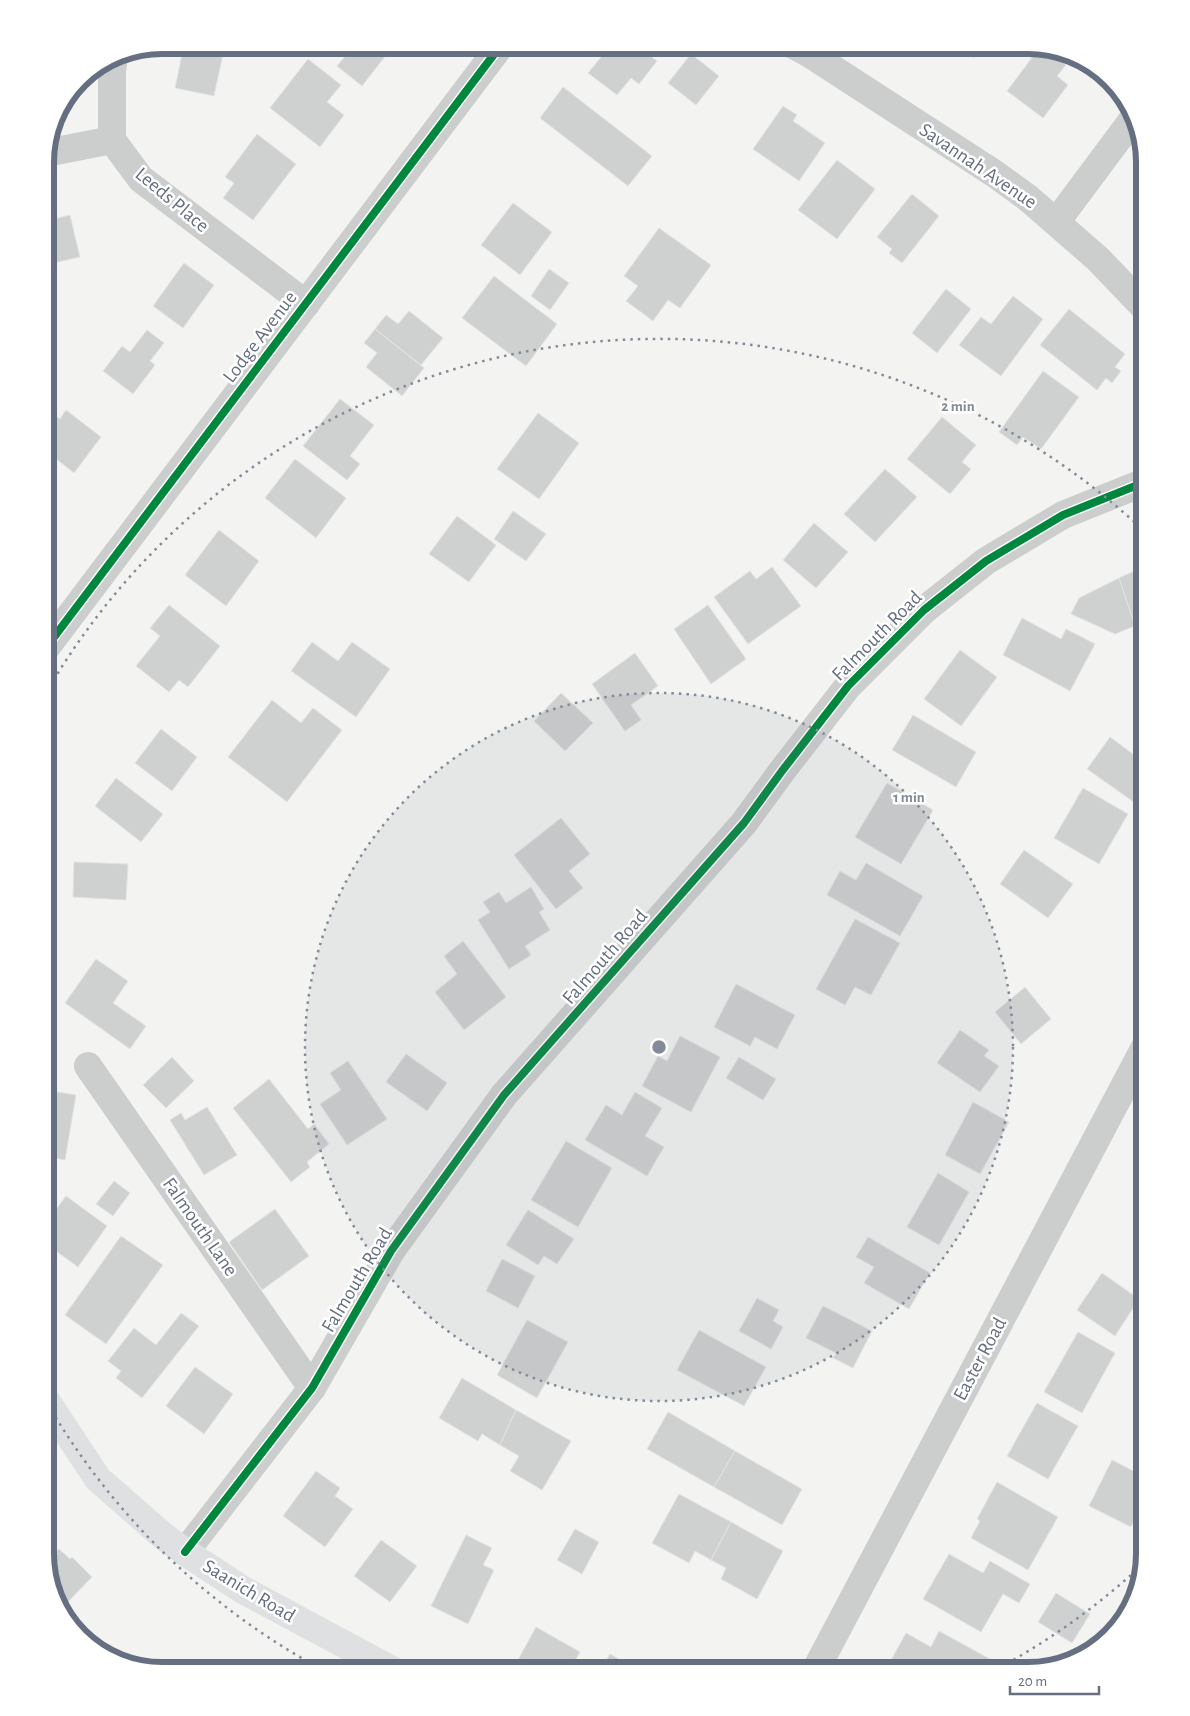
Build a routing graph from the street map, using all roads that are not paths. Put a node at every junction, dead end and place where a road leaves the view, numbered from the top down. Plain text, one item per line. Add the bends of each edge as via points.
1 (494, 54) edge
2 (810, 54) edge
3 (113, 66) edge
4 (1129, 125) edge
5 (112, 140) junction
6 (55, 151) edge
7 (1056, 221) junction
8 (1136, 298) edge
9 (306, 304) junction
10 (1136, 486) edge
11 (54, 637) edge
12 (1136, 1065) edge
13 (88, 1066) dead end
14 (312, 1388) junction
15 (54, 1413) edge
16 (185, 1552) junction
17 (377, 1662) edge
18 (820, 1662) edge

1 - 9 street, Lodge Avenue
2 - 7 street, Savannah Avenue via 995,174
3 - 5 street
4 - 7 street
5 - 6 street
5 - 9 street, Leeds Place via 141,179
7 - 8 street, Savannah Avenue via 1098,258
9 - 11 street, Lodge Avenue
10 - 14 street, Falmouth Road via 1063,515 986,561 924,610 848,686 744,824 504,1095 391,1251
12 - 18 street, Easter Road
13 - 14 street, Falmouth Lane
14 - 16 street, Falmouth Road
15 - 16 main road, Saanich Road via 98,1479
16 - 17 main road, Saanich Road via 243,1590

